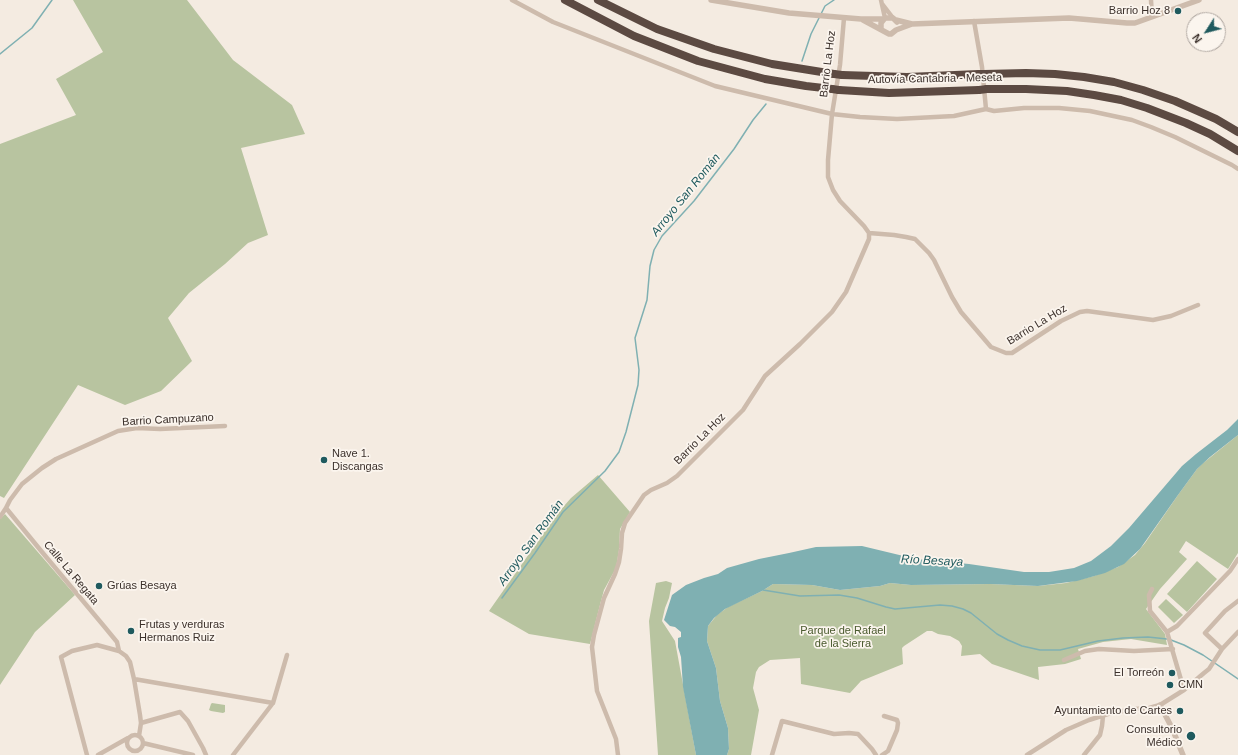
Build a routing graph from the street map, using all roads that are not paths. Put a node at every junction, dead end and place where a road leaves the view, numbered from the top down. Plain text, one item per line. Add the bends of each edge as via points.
1 (512, 0) edge
2 (565, 0) edge
3 (598, 0) edge
4 (711, 0) edge
5 (1151, 0) edge
6 (1198, 0) edge
7 (882, 2) edge
8 (1152, 17) junction
9 (844, 18) junction
10 (884, 18) junction
11 (861, 19) junction
12 (894, 19) junction
13 (974, 21) junction
14 (912, 24) junction
15 (881, 29) junction
16 (896, 30) junction
17 (986, 108) junction
18 (832, 114) junction
19 (1238, 132) edge
20 (1237, 151) edge
21 (1238, 169) edge
22 (869, 233) junction
23 (1198, 305) dead end
24 (225, 426) dead end
25 (6, 508) junction
26 (0, 517) edge
27 (1238, 559) edge
28 (1152, 589) dead end
29 (1238, 601) edge
30 (1238, 632) edge
31 (1168, 633) junction
32 (1173, 649) junction
33 (1222, 649) junction
34 (119, 651) junction
35 (287, 655) dead end
36 (1064, 660) dead end
37 (134, 679) junction
38 (1184, 690) junction
39 (273, 703) junction
40 (1160, 705) junction
41 (884, 716) dead end
42 (1103, 716) junction
43 (141, 723) junction
44 (139, 736) junction
45 (129, 737) junction
46 (143, 743) junction
47 (127, 744) junction
48 (115, 746) junction
49 (136, 753) edge
50 (86, 755) edge
51 (98, 755) edge
52 (193, 755) edge
53 (206, 755) edge
54 (233, 755) edge
55 (618, 755) edge
56 (772, 755) edge
57 (876, 755) edge
58 (882, 755) edge
59 (1027, 755) edge
60 (1084, 755) edge
61 (1183, 755) edge

1 - 18 street via 546,19 715,86
2 - 20 highway, Autovía Cantabria - Meseta, bridge via 634,36 692,59 765,79 835,90 896,93 1026,88 1094,94 1173,117 1210,134
3 - 19 highway, Autovía Cantabria - Meseta via 657,29 714,49 772,64 838,74 907,77 1026,73 1092,78 1122,84 1175,101
4 - 9 street via 755,8
5 - 8 street
6 - 8 street
7 - 10 street
7 - 12 street
8 - 13 street via 1127,23 1069,18
9 - 11 street
9 - 18 street, Barrio La Hoz
10 - 11 street
10 - 12 street
10 - 15 street
11 - 15 street
12 - 14 street
12 - 16 street via 898,24
13 - 14 street
13 - 17 street
14 - 16 street
15 - 16 street via 888,34
17 - 18 street, Barrio La Hoz via 954,116 928,118
17 - 21 street, Barrio La Hoz via 994,111 1059,108 1132,120 1175,137
18 - 22 street, Barrio La Hoz via 828,160 828,177 832,190
22 - 23 street, Barrio La Hoz via 915,239 934,260 961,312 991,347 1006,353 1012,353 1060,321 1080,312 1153,320
22 - 55 street, Barrio La Hoz via 866,249 846,292 832,312 765,376 743,410 678,476 647,492 623,528 619,562 604,598 592,647 599,696 616,739
24 - 25 street, Barrio Campuzano via 137,428 118,431 42,468 22,484
25 - 26 street, Barrio Campuzano
25 - 34 street, Calle La Regata via 117,642
27 - 31 street
28 - 31 street via 1149,596 1150,611
29 - 33 street via 1205,633
30 - 33 street
31 - 32 street
32 - 36 street via 1099,649 1085,651
32 - 38 street
33 - 38 street via 1209,669
34 - 37 street, Calle La Regata via 130,662
34 - 50 street via 97,645 61,656
35 - 39 street
37 - 39 street
37 - 43 street, Calle La Regata
38 - 40 street
39 - 54 street
40 - 42 street
40 - 61 street
41 - 58 street via 897,720 898,723 888,751
42 - 59 street via 1066,730
42 - 60 street via 1100,734
43 - 44 street, Calle La Regata
43 - 53 street via 180,712 188,721
44 - 45 street via 134,734
44 - 46 street
45 - 47 street
45 - 48 street
46 - 49 street via 142,748
46 - 52 street
47 - 48 street
47 - 49 street via 129,749
48 - 51 street
56 - 57 street via 782,721 834,734 858,734

